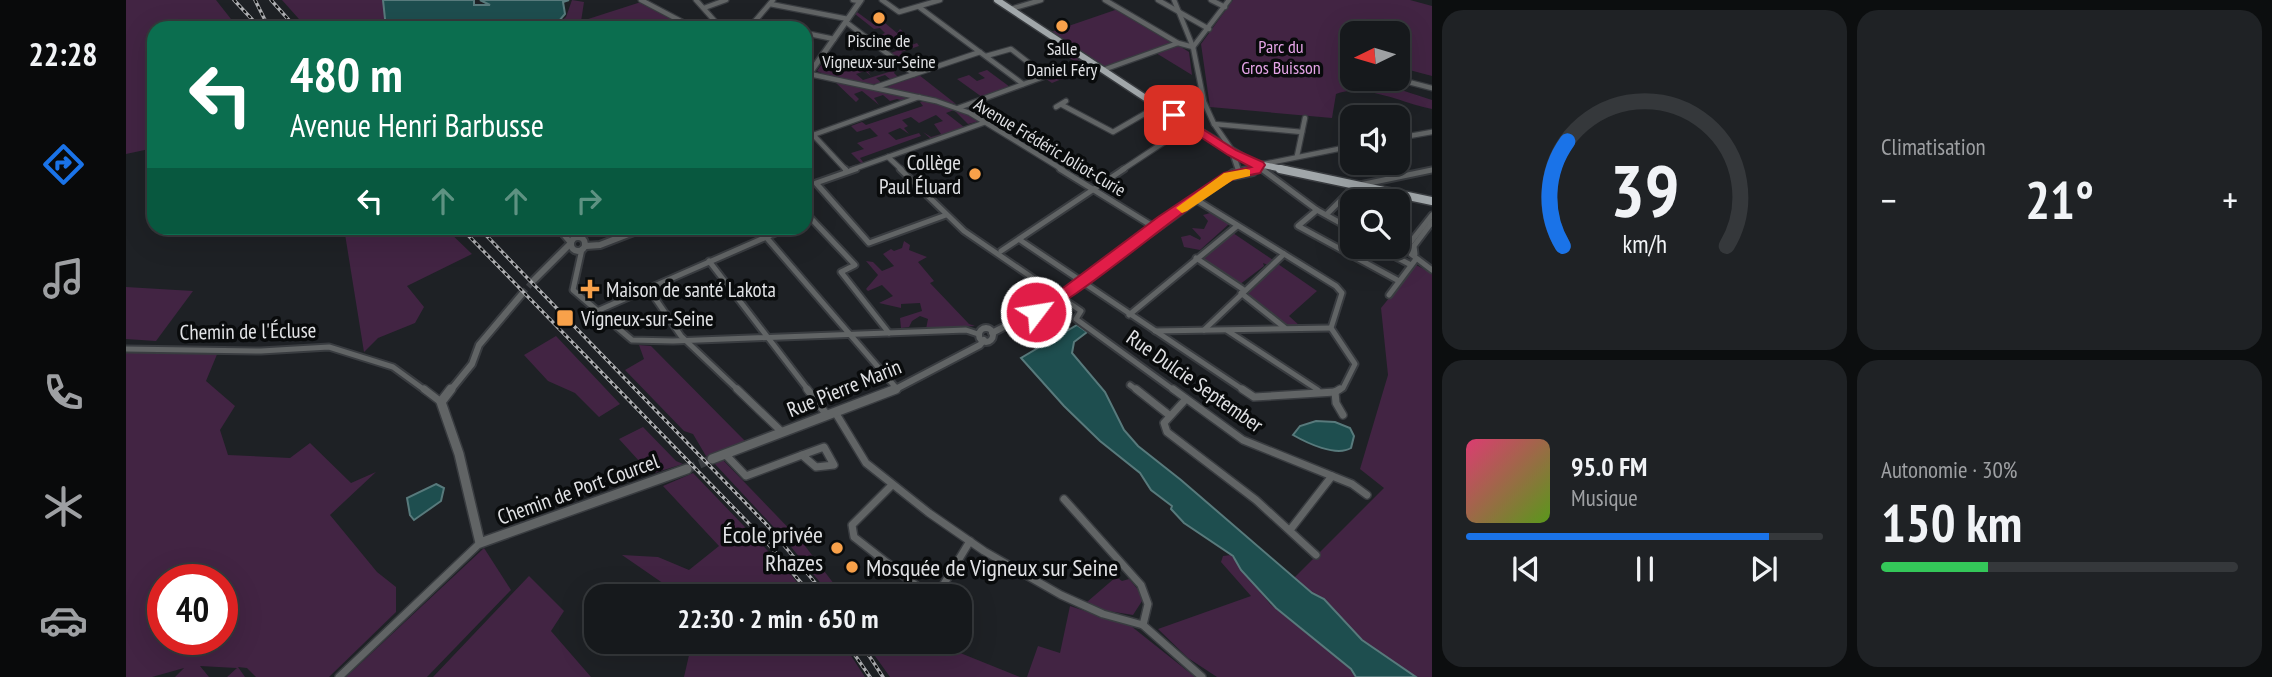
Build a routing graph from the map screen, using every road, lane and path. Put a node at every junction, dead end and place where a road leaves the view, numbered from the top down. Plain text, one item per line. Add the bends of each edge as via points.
1 (642, 0) edge
2 (696, 0) edge
3 (726, 0) edge
4 (853, 0) edge
5 (883, 0) edge
6 (940, 0) edge
7 (997, 0) edge
8 (1041, 0) edge
9 (1105, 0) edge
10 (1158, 0) edge
11 (1174, 0) edge
12 (1211, 0) edge
13 (1229, 0) edge
14 (861, 1) edge
15 (772, 2) edge
16 (919, 7) junction
17 (1225, 7) junction
18 (704, 8) junction
19 (1011, 9) junction
20 (1178, 11) junction
21 (681, 21) edge
22 (715, 21) edge
23 (755, 21) edge
24 (847, 21) junction
25 (1209, 29) junction
26 (812, 34) edge
27 (834, 39) junction
28 (1178, 43) junction
29 (1193, 47) junction
30 (983, 54) junction
31 (812, 68) edge
32 (1103, 71) junction
33 (812, 74) edge
34 (914, 74) junction
35 (1410, 82) edge
36 (1023, 84) junction
37 (876, 87) junction
38 (1432, 88) edge
39 (919, 97) junction
40 (1061, 104) dead end
41 (1158, 106) junction
42 (958, 108) junction
43 (1305, 118) dead end
44 (986, 122) junction
45 (1214, 124) junction
46 (1186, 127) junction
47 (1302, 132) junction
48 (1432, 132) edge
49 (813, 135) joint
50 (1410, 136) edge
51 (1224, 146) junction
52 (1340, 148) edge
53 (1236, 156) junction
54 (1297, 156) junction
55 (888, 157) junction
56 (1259, 167) junction
57 (1238, 170) junction
58 (1432, 170) edge
59 (847, 171) junction
60 (1229, 176) junction
61 (1332, 182) junction
62 (1354, 186) junction
63 (1093, 189) junction
64 (1195, 200) junction
65 (1429, 200) edge
66 (1432, 206) edge
67 (1316, 212) junction
68 (1327, 214) dead end
69 (946, 215) junction
70 (1432, 215) edge
71 (1432, 222) edge
72 (812, 223) edge
73 (1340, 225) edge
74 (1237, 226) junction
75 (1154, 228) junction
76 (562, 235) edge
77 (578, 235) edge
78 (626, 235) edge
79 (771, 235) edge
80 (766, 237) junction
81 (1020, 240) junction
82 (577, 246) junction
83 (1001, 251) dead end
84 (1284, 254) junction
85 (1196, 258) junction
86 (1410, 258) edge
87 (1400, 259) edge
88 (1416, 259) junction
89 (709, 261) junction
90 (1411, 265) junction
91 (1432, 270) edge
92 (534, 280) tunnel mouth
93 (1399, 281) junction
94 (1082, 282) junction
95 (648, 288) junction
96 (1242, 291) junction
97 (522, 294) tunnel mouth
98 (1388, 295) dead end
99 (1060, 298) junction
100 (597, 312) junction
101 (1129, 315) junction
102 (1285, 328) junction
103 (1331, 328) junction
104 (1226, 329) junction
105 (1204, 330) junction
106 (1153, 331) junction
107 (889, 333) junction
108 (850, 335) junction
109 (768, 337) junction
110 (981, 337) junction
111 (685, 340) junction
112 (126, 349) edge
113 (1130, 385) dead end
114 (897, 388) junction
115 (1320, 391) junction
116 (1335, 392) junction
117 (1186, 399) junction
118 (440, 402) junction
119 (831, 414) junction
120 (1168, 415) junction
121 (1343, 415) dead end
122 (782, 432) junction
123 (724, 454) junction
124 (802, 455) dead end
125 (712, 460) tunnel mouth
126 (687, 469) tunnel mouth
127 (1332, 476) junction
128 (892, 485) junction
129 (1367, 495) dead end
130 (1064, 499) dead end
131 (1290, 530) junction
132 (970, 541) junction
133 (480, 543) junction
134 (1316, 555) dead end
135 (1143, 625) junction
136 (340, 677) edge
137 (1202, 677) edge

1 - 21 street
2 - 18 street
3 - 18 street
4 - 14 street
5 - 16 street via 899,12
6 - 16 street
7 - 19 main road
8 - 19 street
9 - 28 street
10 - 20 street
11 - 20 street
12 - 17 street
13 - 17 street
14 - 24 street
15 - 23 street
15 - 24 street
16 - 30 street
17 - 25 street
18 - 22 street
19 - 32 main road
20 - 25 street
20 - 29 street
24 - 27 street
24 - 34 street
25 - 29 street
26 - 27 street
27 - 31 street
28 - 29 street
28 - 32 street
29 - 45 street via 1204,102
30 - 34 street
30 - 36 street
30 - 36 street via 1011,49 1046,76
32 - 41 main road
33 - 37 street, Avenue Frédéric Joliot-Curie
34 - 37 street
35 - 38 street
36 - 42 street
37 - 39 street, Avenue Frédéric Joliot-Curie
39 - 42 street, Avenue Frédéric Joliot-Curie
39 - 49 street
40 - 41 street via 1113,132
41 - 46 main road
41 - 51 main road
42 - 44 street, Avenue Frédéric Joliot-Curie
43 - 47 street
44 - 55 street
44 - 63 street, Avenue Frédéric Joliot-Curie
45 - 47 street
45 - 51 street
46 - 51 main road
46 - 63 street
47 - 54 street
48 - 50 street
49 - 59 street
51 - 53 main road
52 - 54 street
53 - 56 main road
53 - 57 street
54 - 56 street
55 - 59 street
55 - 69 street
56 - 57 street
56 - 60 street
56 - 61 main road
56 - 61 main road
56 - 67 street
57 - 60 street
58 - 62 street
59 - 69 street via 816,183 869,243
60 - 64 street
61 - 62 main road
62 - 65 main road
62 - 68 street
63 - 75 street, Avenue Frédéric Joliot-Curie
63 - 81 street
64 - 74 street
64 - 75 street
65 - 66 street
67 - 73 street
67 - 93 street via 1298,226
69 - 99 street
70 - 88 street via 1409,244
71 - 88 street via 1414,246
72 - 107 street via 855,265 841,272
74 - 84 street
74 - 85 street
75 - 94 street
76 - 82 street
77 - 82 street
78 - 82 street via 600,245
79 - 80 street
80 - 89 street
80 - 108 street
81 - 83 street
81 - 94 street
82 - 92 street
82 - 100 street via 572,289
84 - 96 street
84 - 103 street via 1342,293
85 - 96 street
85 - 101 street
86 - 88 street
87 - 90 street
88 - 90 street
88 - 91 street
89 - 95 street
89 - 109 street
90 - 93 street
93 - 98 street
94 - 99 street
94 - 101 street
95 - 100 street
95 - 111 street
96 - 102 street
96 - 105 street
97 - 118 street
99 - 110 street, Rue Pierre Marin via 992,333 991,340
99 - 117 street, Rue Dulcie September via 1081,311 1076,319
100 - 111 street via 632,340
101 - 106 street
102 - 103 street
102 - 104 street
103 - 116 street via 1355,364 1343,388
104 - 105 street
104 - 115 street
105 - 106 street
106 - 115 street via 1254,397
107 - 108 street
107 - 110 street via 966,330
108 - 109 street
108 - 114 street
109 - 111 street
109 - 119 street
110 - 114 street, Rue Pierre Marin
111 - 122 street
112 - 118 street, Chemin de l'Écluse via 329,347 393,367
113 - 120 street
114 - 119 street, Rue Pierre Marin
115 - 116 street
116 - 121 street
117 - 120 street
117 - 127 street, Rue Dulcie September via 1243,440
118 - 133 street via 459,454
119 - 122 street, Rue Pierre Marin
119 - 128 street via 866,463
120 - 131 street via 1164,423 1167,432
122 - 123 street, Rue Pierre Marin
123 - 124 street via 746,476
123 - 125 street, Rue Pierre Marin
126 - 133 street, Chemin de Port Courcel
127 - 129 street, Rue Dulcie September
127 - 131 street
128 - 132 street
128 - 132 street via 852,525 854,537 927,594 939,592
130 - 135 street via 1142,585 1149,606
131 - 134 street
132 - 135 street via 1061,595
133 - 136 street
135 - 137 street

